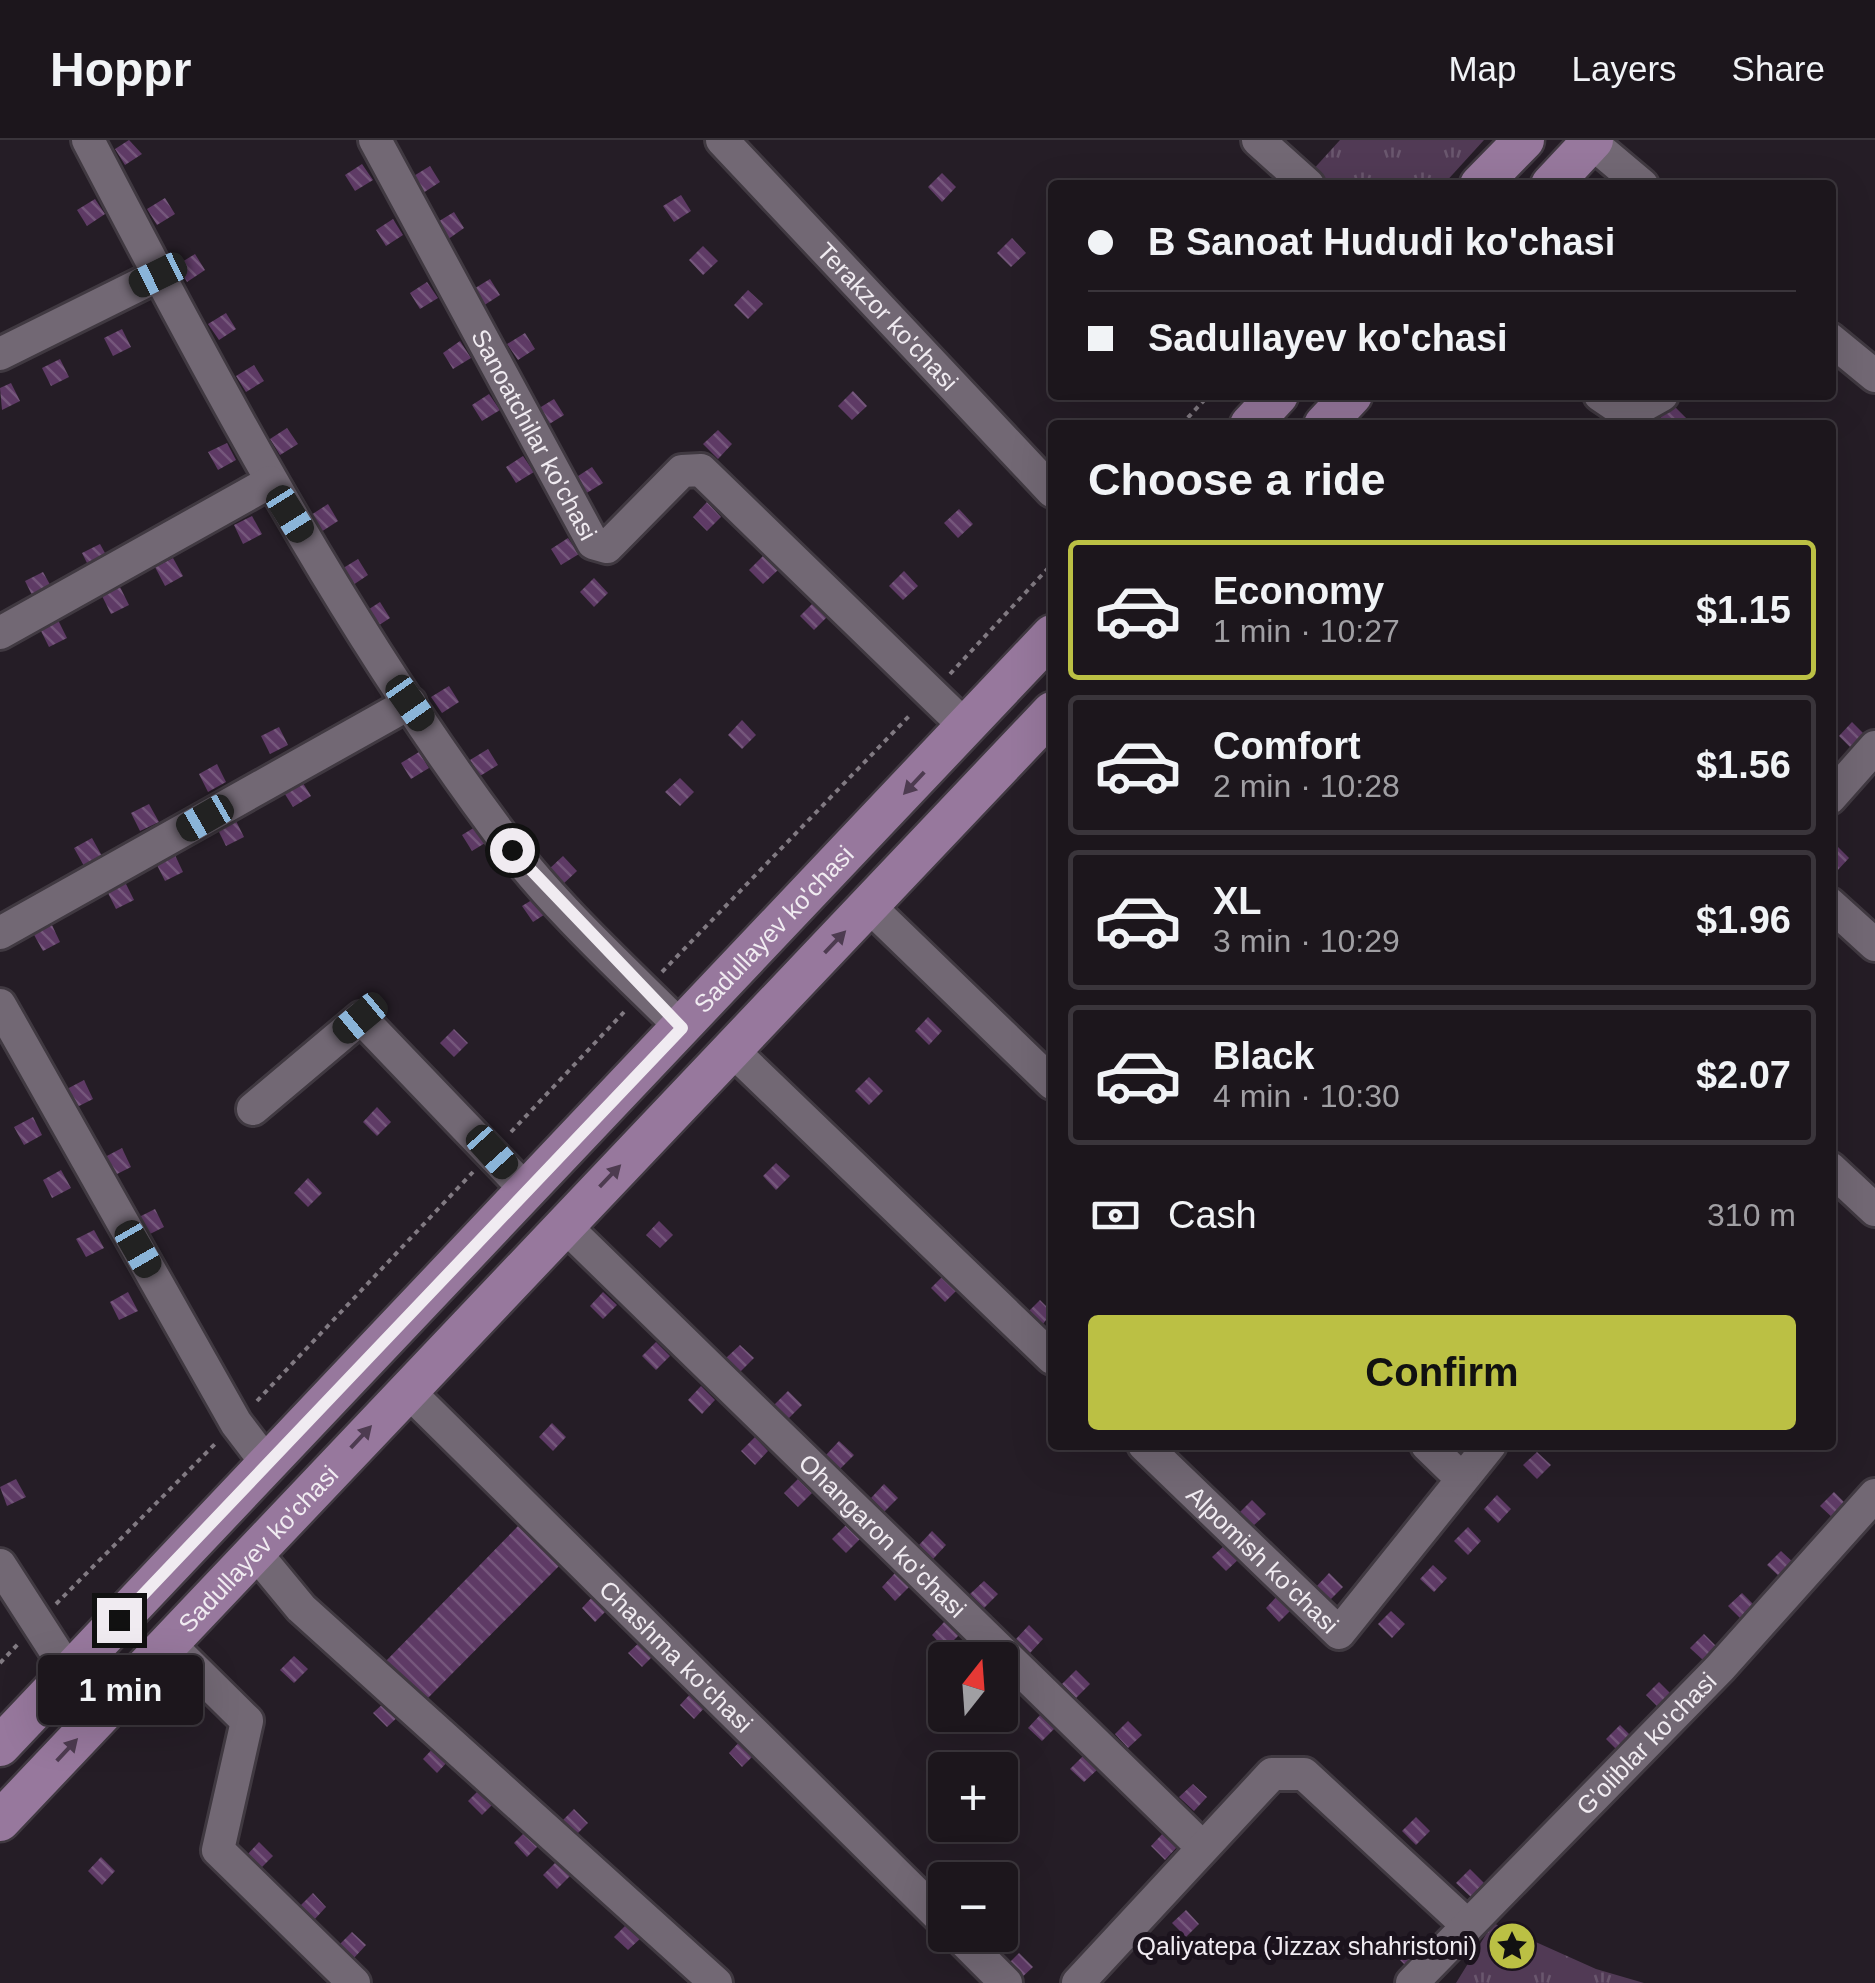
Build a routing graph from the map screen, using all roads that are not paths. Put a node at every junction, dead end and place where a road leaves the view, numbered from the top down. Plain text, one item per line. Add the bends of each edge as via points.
1 (88, 140) edge
2 (375, 140) edge
3 (722, 140) edge
4 (1258, 140) edge
5 (1524, 140) edge
6 (1592, 141) edge
7 (1302, 180) edge
8 (1485, 180) edge
9 (1555, 180) edge
10 (1636, 180) edge
11 (158, 275) junction
12 (1836, 344) edge
13 (0, 354) edge
14 (1875, 376) edge
15 (1273, 400) edge
16 (1347, 400) edge
17 (1607, 400) edge
18 (1653, 400) edge
19 (1255, 420) edge
20 (1329, 420) edge
21 (270, 482) junction
22 (1048, 487) edge
23 (0, 633) edge
24 (1048, 639) edge
25 (410, 703) junction
26 (1048, 716) edge
27 (966, 728) junction
28 (1875, 746) edge
29 (1836, 791) edge
30 (870, 907) junction
31 (1836, 909) edge
32 (0, 933) edge
33 (1875, 944) edge
34 (0, 1006) edge
35 (682, 1028) junction
36 (732, 1050) junction
37 (1048, 1080) edge
38 (253, 1109) dead end
39 (1836, 1174) edge
40 (527, 1191) junction
41 (1875, 1210) edge
42 (564, 1225) junction
43 (1048, 1354) edge
44 (406, 1389) junction
45 (1149, 1450) edge
46 (1432, 1450) edge
47 (1486, 1450) edge
48 (268, 1464) junction
49 (1462, 1479) junction
50 (1875, 1496) edge
51 (254, 1551) junction
52 (0, 1565) edge
53 (168, 1643) junction
54 (69, 1672) junction
55 (0, 1746) edge
56 (0, 1821) edge
57 (1201, 1846) junction
58 (928, 1905) edge
59 (1466, 1924) junction
60 (975, 1952) edge
61 (354, 1983) edge
62 (716, 1983) edge
63 (1006, 1983) edge
64 (1078, 1983) edge
65 (1412, 1983) edge

1 - 11 street
2 - 27 street, Sanoatchilar ko'chasi via 593,543 607,547 682,471 700,470
3 - 22 street, Terakzor ko'chasi
4 - 7 street
5 - 8 main road
6 - 9 main road
6 - 10 street
11 - 13 street
11 - 21 street
12 - 14 street
15 - 19 main road
16 - 20 main road
17 - 18 street via 1628,414
21 - 23 street
21 - 25 street
24 - 27 main road, Sadullayev ko'chasi
25 - 32 street
25 - 35 street via 512,850
26 - 30 main road, Sadullayev ko'chasi
27 -> 35 main road, Sadullayev ko'chasi
28 - 29 street
36 -> 30 main road, Sadullayev ko'chasi
30 - 37 street
31 - 33 street
34 - 48 street via 236,1422
35 - 40 main road, Sadullayev ko'chasi
42 -> 36 main road, Sadullayev ko'chasi
36 - 43 street
38 - 40 street via 360,1018
39 - 41 street
40 - 48 main road, Sadullayev ko'chasi
42 - 44 main road, Sadullayev ko'chasi
42 - 57 street, Ohangaron ko'chasi
51 -> 44 main road, Sadullayev ko'chasi
44 - 58 street, Chashma ko'chasi
45 - 49 street, Alpomish ko'chasi via 1339,1632
46 - 49 street
47 - 49 street, Alpomish ko'chasi
48 - 54 main road, Sadullayev ko'chasi
50 - 59 street, G'oliblar ko'chasi via 1720,1668
51 - 53 main road, Sadullayev ko'chasi
51 - 62 street via 302,1608
52 - 54 street
56 -> 53 main road, Sadullayev ko'chasi
53 - 61 street via 248,1720 218,1850
54 - 55 main road, Sadullayev ko'chasi
57 - 59 street via 1272,1774 1304,1774
57 - 64 street
59 - 65 street, G'oliblar ko'chasi
60 - 63 street

